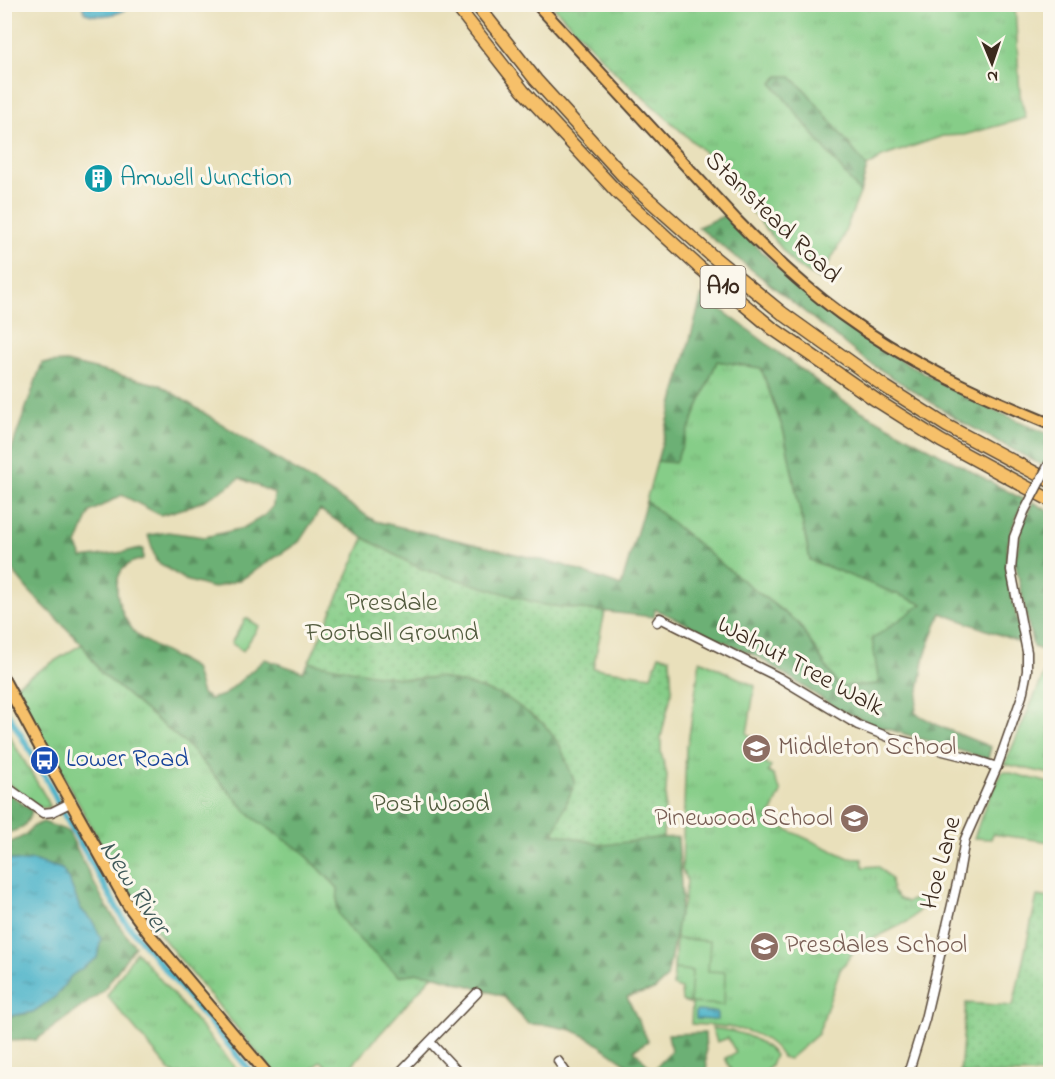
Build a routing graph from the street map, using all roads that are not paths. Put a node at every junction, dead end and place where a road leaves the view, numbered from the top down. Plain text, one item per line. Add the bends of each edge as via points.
1 (455, 4) edge
2 (476, 4) edge
3 (537, 4) edge
4 (1050, 424) edge
5 (1050, 462) edge
6 (1050, 481) edge
7 (1050, 500) edge
8 (657, 622) dead end
9 (4, 680) edge
10 (997, 767) junction
11 (4, 785) edge
12 (64, 806) junction
13 (477, 993) dead end
14 (430, 1042) junction
15 (558, 1061) dead end
16 (267, 1074) edge
17 (398, 1074) edge
18 (460, 1074) edge
19 (567, 1074) edge
20 (908, 1074) edge

1 - 7 highway, A10 via 523,91 616,191 772,328 941,441
2 - 6 highway, A10 via 536,80 627,180 711,255 782,313 884,386 947,426
3 - 4 main road, Stanstead Road via 736,220 809,289 871,334 925,366
5 - 10 street, Hoe Lane, bridge via 1014,537 1011,570 1025,638 1027,670
8 - 10 street, Walnut Tree Walk via 660,618 675,624 780,678 858,725
9 - 12 main road
10 - 20 street, Hoe Lane via 965,839 925,1019
11 - 12 street via 41,812 48,814
12 - 16 main road via 139,921
13 - 14 street
14 - 17 street
14 - 18 street
15 - 19 street

